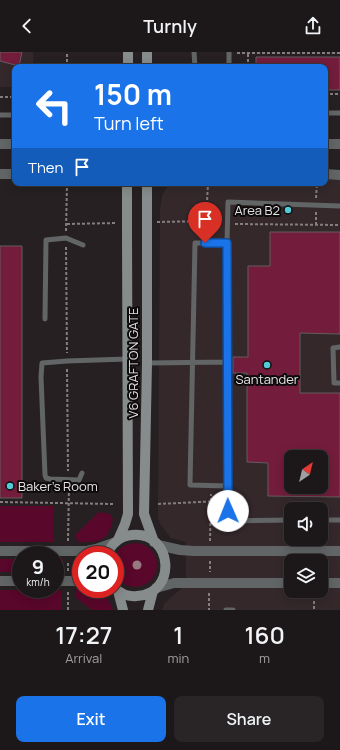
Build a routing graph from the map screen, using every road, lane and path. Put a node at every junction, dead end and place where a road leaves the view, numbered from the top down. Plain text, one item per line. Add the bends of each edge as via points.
1 (67, 52) edge
2 (128, 52) edge
3 (147, 52) edge
4 (194, 52) edge
5 (248, 52) edge
6 (230, 53) edge
7 (340, 53) edge
8 (67, 64) edge
9 (128, 64) edge
10 (147, 64) edge
11 (195, 64) edge
12 (229, 64) edge
13 (248, 64) edge
14 (328, 94) edge
15 (340, 94) edge
16 (0, 97) edge
17 (12, 97) edge
18 (328, 113) edge
19 (340, 113) edge
20 (0, 115) edge
21 (12, 115) edge
22 (0, 144) edge
23 (12, 144) edge
24 (328, 144) edge
25 (340, 144) edge
26 (0, 174) edge
27 (12, 174) edge
28 (328, 174) edge
29 (340, 174) edge
30 (67, 186) edge
31 (127, 186) edge
32 (147, 186) edge
33 (340, 206) edge
34 (206, 221) dead end
35 (66, 224) dead end
36 (228, 224) junction
37 (340, 225) edge
38 (227, 243) junction
39 (83, 245) dead end
40 (44, 319) dead end
41 (340, 347) edge
42 (127, 359) junction
43 (193, 362) junction
44 (228, 362) junction
45 (147, 363) junction
46 (340, 383) edge
47 (82, 473) dead end
48 (210, 486) junction
49 (228, 486) junction
50 (212, 501) junction
51 (228, 501) junction
52 (0, 502) edge
53 (114, 504) dead end
54 (158, 504) dead end
55 (284, 520) edge
56 (328, 520) edge
57 (340, 520) edge
58 (117, 541) junction
59 (210, 542) dead end
60 (156, 543) junction
61 (113, 546) edge
62 (0, 551) edge
63 (340, 551) edge
64 (210, 559) dead end
65 (210, 573) dead end
66 (0, 581) edge
67 (12, 581) edge
68 (328, 582) edge
69 (340, 582) edge
70 (284, 583) edge
71 (155, 590) junction
72 (209, 590) dead end
73 (124, 593) edge
74 (119, 598) edge
75 (314, 598) edge
76 (123, 610) edge
77 (148, 610) edge
78 (209, 610) edge
79 (226, 610) edge
80 (233, 610) edge
81 (314, 610) edge

1 - 8 path
2 - 9 street
3 - 10 street
4 - 11 lane
5 - 6 path
5 - 7 path
5 - 13 path
6 - 12 lane
14 - 15 path
16 - 17 path
18 - 19 lane
20 - 21 lane
22 - 23 street
24 - 25 street
26 - 27 street
28 - 29 street
30 - 35 path
31 - 42 street, V6 GRAFTON GATE, bridge
32 - 45 street, V6 GRAFTON GATE, bridge
33 - 36 lane via 228,202
34 - 36 path
36 - 37 path
36 - 38 lane
38 - 43 lane via 194,243
38 - 44 lane
39 - 40 lane via 66,238 46,240
41 - 46 lane via 333,348 334,383
42 - 47 lane via 42,363 46,478 79,480
42 - 58 street, V6 GRAFTON GATE via 128,514
43 - 44 lane
43 - 45 lane
43 - 48 lane via 190,485
44 - 49 lane
45 - 60 street, V6 GRAFTON GATE via 144,514
48 - 49 lane
48 - 50 path
49 - 51 lane
50 - 51 path
50 - 54 path
50 - 59 path
51 - 55 lane via 228,521
52 - 53 path
56 - 57 lane
58 - 60 street via 136,535
58 - 61 street, V6 GRAFTON GATE
58 - 62 street, bridge via 87,551
60 - 63 street via 194,551
60 - 71 street, V6 GRAFTON GATE via 163,551 166,567 165,575
64 - 65 path
66 - 67 street
68 - 69 street
70 - 71 street via 174,583
71 - 73 street via 136,596
71 - 77 street
72 - 78 path
74 - 76 street
75 - 81 path
79 - 80 lane

